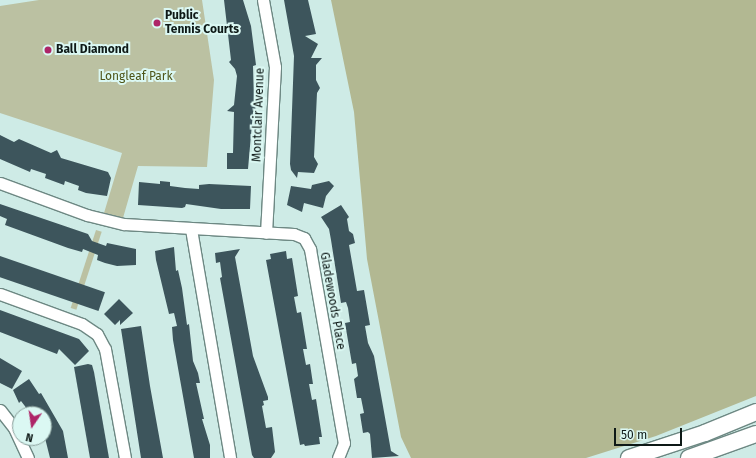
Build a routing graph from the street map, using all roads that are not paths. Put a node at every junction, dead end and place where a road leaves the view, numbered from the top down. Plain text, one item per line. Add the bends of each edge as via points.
1 (263, 0) edge
2 (0, 183) edge
3 (191, 229) junction
4 (266, 233) junction
5 (0, 294) edge
6 (0, 410) edge
7 (756, 412) edge
8 (756, 434) edge
9 (28, 458) edge
10 (125, 458) edge
11 (230, 458) edge
12 (338, 458) edge
13 (629, 458) edge
14 (690, 458) edge

1 - 4 street, Montclair Avenue via 275,67
2 - 3 street, Gladewoods Place via 103,220 145,227
3 - 4 street, Gladewoods Place
3 - 11 street
4 - 12 street, Gladewoods Place via 299,235 307,241 310,249 344,444
5 - 10 street via 82,324 97,334 105,348
6 - 9 street via 14,428
7 - 13 main road via 705,433
8 - 14 main road

